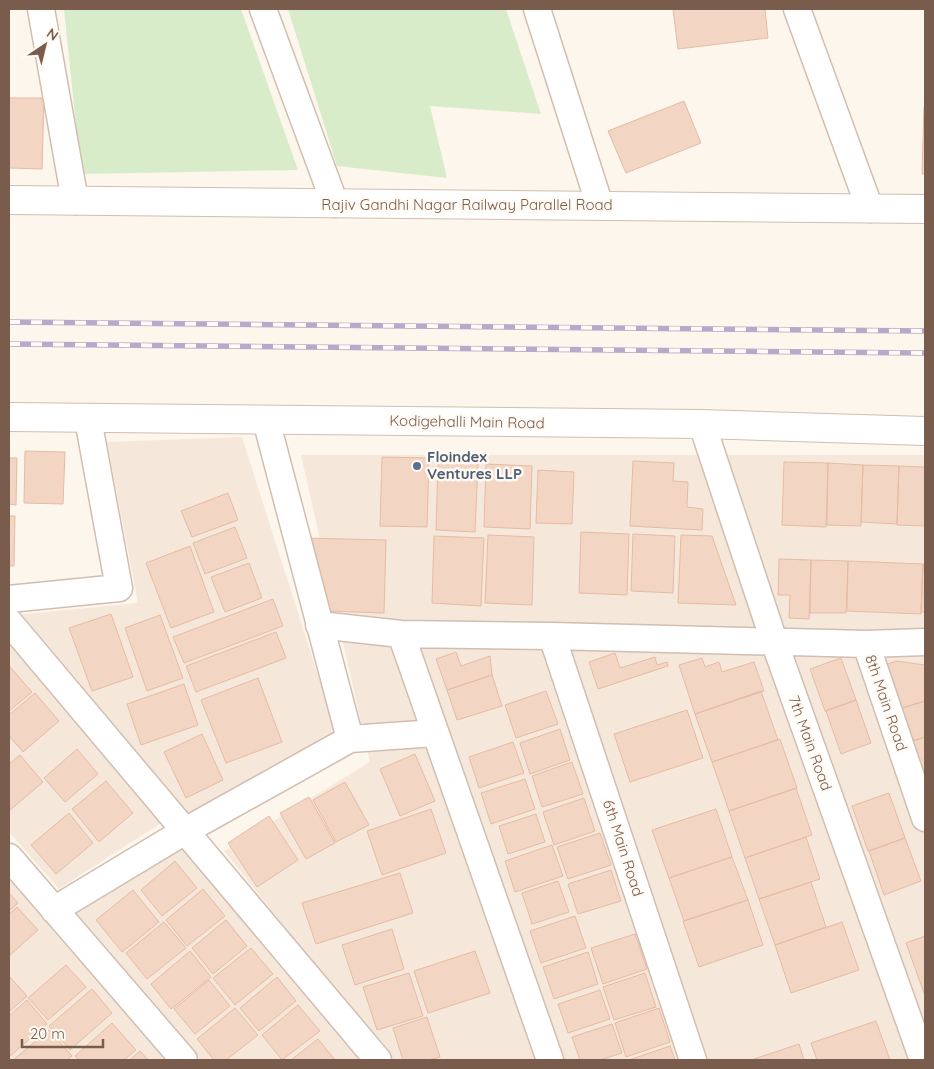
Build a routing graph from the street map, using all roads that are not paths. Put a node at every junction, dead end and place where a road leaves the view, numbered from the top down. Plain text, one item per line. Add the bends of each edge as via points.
1 (40, 9) edge
2 (263, 9) edge
3 (537, 9) edge
4 (797, 9) edge
5 (9, 200) edge
6 (75, 201) junction
7 (335, 204) junction
8 (600, 206) junction
9 (870, 209) junction
10 (925, 209) edge
11 (9, 418) edge
12 (88, 419) junction
13 (266, 420) junction
14 (702, 424) junction
15 (925, 431) edge
16 (9, 599) edge
17 (9, 622) edge
18 (319, 625) junction
19 (401, 634) junction
20 (552, 636) junction
21 (774, 641) junction
22 (925, 642) edge
23 (866, 644) junction
24 (435, 733) junction
25 (350, 739) junction
26 (925, 818) edge
27 (185, 832) junction
28 (9, 857) edge
29 (54, 910) junction
30 (184, 1060) edge
31 (378, 1060) edge
32 (550, 1060) edge
33 (693, 1060) edge
34 (923, 1060) edge

1 - 6 street
2 - 7 street
3 - 8 street
4 - 9 street
5 - 6 street, Rajiv Gandhi Nagar Railway Parallel Road
6 - 7 street, Rajiv Gandhi Nagar Railway Parallel Road
7 - 8 street, Rajiv Gandhi Nagar Railway Parallel Road
8 - 9 street, Rajiv Gandhi Nagar Railway Parallel Road
9 - 10 street, Rajiv Gandhi Nagar Railway Parallel Road
11 - 12 street, Kodigehalli Main Road
12 - 13 street, Kodigehalli Main Road
12 - 16 street via 120,588
13 - 14 street, Kodigehalli Main Road
13 - 18 street
14 - 15 street, Kodigehalli Main Road
14 - 21 street, 7th Main Road
17 - 27 street
18 - 19 street
18 - 25 street
19 - 20 street
19 - 24 street
20 - 21 street
20 - 33 street, 6th Main Road
21 - 23 street
21 - 34 street, 7th Main Road
22 - 23 street, 8th Main Road
23 - 26 street, 8th Main Road
24 - 25 street
24 - 32 street
25 - 27 street
27 - 29 street
27 - 31 street
28 - 29 street
29 - 30 street

